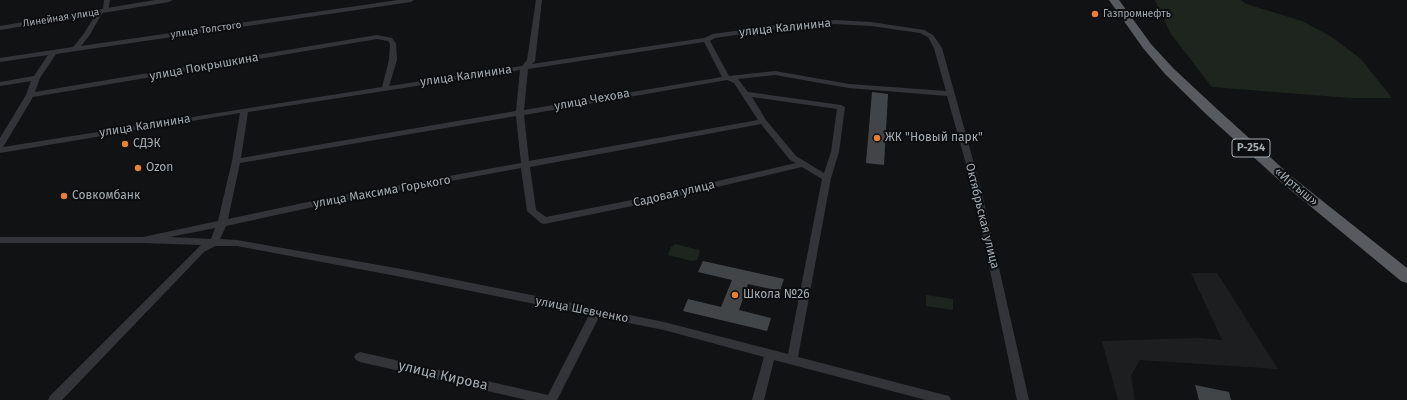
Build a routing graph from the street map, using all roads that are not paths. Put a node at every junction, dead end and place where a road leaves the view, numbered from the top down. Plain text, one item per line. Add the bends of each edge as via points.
1 (107, 0) edge
2 (169, 0) edge
3 (411, 0) edge
4 (539, 0) edge
5 (1114, 0) edge
6 (103, 11) junction
7 (0, 28) edge
8 (931, 36) joint
9 (706, 40) junction
10 (75, 49) junction
11 (53, 53) junction
12 (0, 60) edge
13 (524, 68) junction
14 (36, 78) junction
15 (727, 78) junction
16 (0, 84) edge
17 (385, 88) junction
18 (746, 94) junction
19 (950, 94) junction
20 (30, 95) junction
21 (244, 110) junction
22 (520, 113) junction
23 (763, 121) junction
24 (0, 145) edge
25 (0, 150) edge
26 (236, 161) junction
27 (804, 164) junction
28 (525, 165) junction
29 (827, 178) junction
30 (222, 222) junction
31 (0, 240) edge
32 (143, 240) junction
33 (214, 242) junction
34 (1407, 277) edge
35 (596, 312) junction
36 (770, 354) junction
37 (360, 358) dead end
38 (792, 360) junction
39 (54, 400) edge
40 (550, 400) edge
41 (758, 400) edge
42 (945, 400) edge
43 (1023, 400) edge

1 - 6 street
2 - 6 street, Линейная улица
3 - 10 street, улица Толстого
4 - 13 street via 531,61
5 - 34 highway, «Иртыш» / Р-254 via 1147,46 1212,112 1286,179
6 - 7 street, Линейная улица
6 - 10 street
8 - 9 street, улица Калинина via 909,28 835,22 733,33 713,36
8 - 19 street, Октябрьская улица via 938,48
9 - 13 street, улица Калинина
9 - 15 street
10 - 11 street, улица Толстого
11 - 12 street, улица Толстого
11 - 14 street
13 - 17 street, улица Калинина
13 - 22 street
14 - 16 street
14 - 20 street
15 - 18 street via 736,81
15 - 19 street, улица Чехова via 775,73 849,86
15 - 22 street, улица Чехова
17 - 20 street, улица Покрышкина via 393,60 393,44 390,39 377,37
17 - 21 street, улица Калинина
18 - 23 street
18 - 29 street via 841,107 835,152
19 - 43 street, Октябрьская улица via 986,222
20 - 24 street
21 - 25 street, улица Калинина
21 - 26 street
22 - 26 street, улица Чехова
22 - 28 street
23 - 27 street via 793,158
23 - 28 street, улица Максима Горького
26 - 30 street
27 - 28 street, Садовая улица via 544,221 532,211
27 - 29 street
28 - 30 street, улица Максима Горького
29 - 38 street
30 - 32 street, улица Максима Горького
30 - 33 street
31 - 32 street, улица Максима Горького
32 - 33 street, улица Шевченко
33 - 35 street, улица Шевченко via 237,243 407,274
33 - 39 street via 201,250
35 - 36 street, улица Шевченко via 664,326
35 - 40 street
36 - 38 street, улица Шевченко
36 - 41 street
37 - 40 street, улица Кирова
38 - 42 street, улица Шевченко

